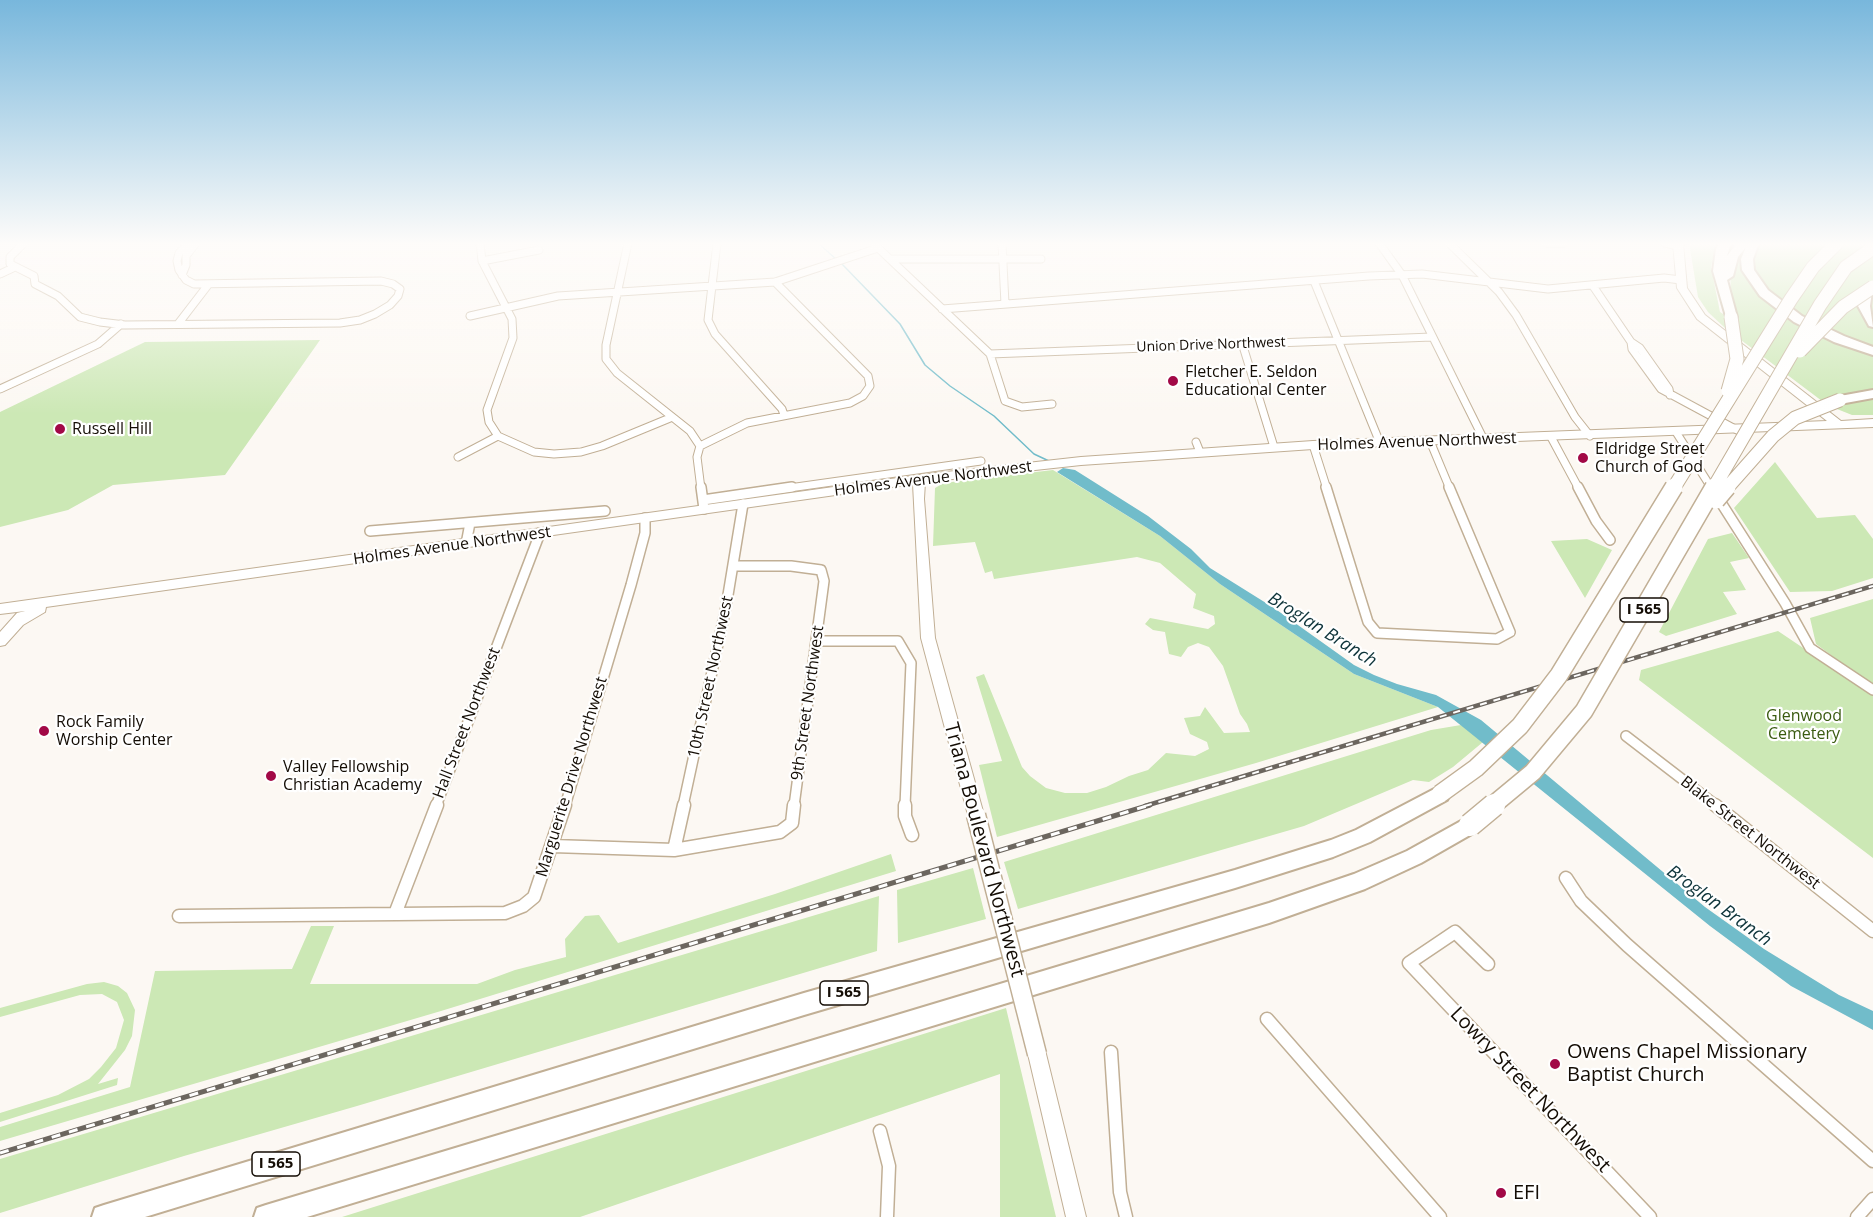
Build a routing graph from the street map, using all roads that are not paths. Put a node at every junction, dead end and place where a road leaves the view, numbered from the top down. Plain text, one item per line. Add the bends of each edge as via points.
1 (61, 300) edge
2 (197, 300) edge
3 (395, 300) edge
4 (504, 300) edge
5 (539, 300) edge
6 (615, 300) edge
7 (710, 300) edge
8 (792, 300) edge
9 (932, 300) edge
10 (1005, 300) edge
11 (1062, 300) edge
12 (1321, 300) edge
13 (1414, 300) edge
14 (1503, 300) edge
15 (1602, 300) edge
16 (1690, 300) edge
17 (1726, 300) edge
18 (1773, 300) edge
19 (1792, 300) edge
20 (1824, 300) edge
21 (1854, 300) edge
22 (1866, 300) edge
23 (1005, 304) junction
24 (507, 306) junction
25 (942, 309) junction
26 (470, 316) dead end
27 (1869, 318) edge
28 (121, 324) junction
29 (178, 324) junction
30 (1432, 337) junction
31 (1337, 340) junction
32 (1242, 343) junction
33 (1873, 351) edge
34 (990, 354) junction
35 (1783, 369) junction
36 (0, 389) edge
37 (1873, 394) edge
38 (1052, 404) dead end
39 (1722, 409) junction
40 (784, 415) junction
41 (670, 418) junction
42 (1873, 423) edge
43 (1839, 425) junction
44 (1737, 430) junction
45 (1676, 432) junction
46 (498, 436) junction
47 (1590, 436) junction
48 (1551, 437) junction
49 (1484, 440) junction
50 (1430, 441) junction
51 (1380, 443) junction
52 (1313, 445) junction
53 (700, 446) junction
54 (1274, 447) junction
55 (458, 457) dead end
56 (981, 461) dead end
57 (922, 478) junction
58 (879, 485) junction
59 (919, 503) junction
60 (703, 504) junction
61 (743, 504) junction
62 (605, 511) dead end
63 (645, 518) junction
64 (470, 523) junction
65 (1695, 523) junction
66 (370, 531) dead end
67 (540, 533) junction
68 (1610, 540) dead end
69 (466, 544) junction
70 (733, 566) junction
71 (59, 601) junction
72 (30, 605) junction
73 (0, 609) edge
74 (0, 615) edge
75 (14, 625) junction
76 (0, 641) edge
77 (816, 641) junction
78 (1873, 690) edge
79 (1626, 736) dead end
80 (912, 835) dead end
81 (554, 846) junction
82 (674, 850) junction
83 (1566, 878) dead end
84 (394, 914) junction
85 (179, 916) dead end
86 (1873, 931) edge
87 (1488, 964) dead end
88 (1267, 1019) dead end
89 (1111, 1052) dead end
90 (880, 1131) dead end
91 (1873, 1161) edge
92 (1873, 1199) edge
93 (104, 1217) edge
94 (266, 1217) edge
95 (887, 1217) edge
96 (1076, 1217) edge
97 (1126, 1217) edge
98 (1440, 1217) edge
99 (1650, 1217) edge
100 (1857, 1217) edge

1 - 28 street via 80,317
2 - 29 street
3 - 29 street via 360,320 318,324
4 - 24 street
5 - 24 street
6 - 41 street via 606,359
7 - 40 street via 708,320 715,334
8 - 40 street via 868,376 870,386 863,396 850,403
9 - 25 street
10 - 23 street
11 - 23 street
12 - 31 street
13 - 30 street
14 - 47 street
15 - 44 street via 1660,388
16 - 43 main road via 1701,317
17 - 39 highway, bridge via 1737,359
18 - 33 highway via 1798,319
19 - 39 highway, I 565, bridge
20 - 35 highway, I 565, bridge
21 - 35 highway, bridge
22 - 27 highway
23 - 25 street
24 - 26 street
24 - 46 street via 513,338 487,410
25 - 34 street
28 - 29 street
28 - 36 street via 98,344
30 - 31 street, Union Drive Northwest
30 - 49 street
31 - 32 street, Union Drive Northwest
31 - 51 street
32 - 34 street, Union Drive Northwest
32 - 54 street
34 - 38 street via 1005,400 1022,407
35 - 65 highway, I 565, bridge
37 - 65 highway, bridge via 1840,400 1795,418 1773,436
39 - 93 highway, I 565, bridge via 1559,675 1520,726 1476,768 1440,794 1363,836 1246,876 804,1004
40 - 53 street via 747,423
41 - 46 street via 580,452 534,452
41 - 53 street via 690,431
42 - 43 main road, Holmes Avenue Northwest
43 - 44 main road, Holmes Avenue Northwest
44 - 45 main road, Holmes Avenue Northwest
45 - 47 main road, Holmes Avenue Northwest
45 - 78 street via 1810,648
46 - 55 street
47 - 48 main road, Holmes Avenue Northwest
48 - 49 main road, Holmes Avenue Northwest
48 - 68 street
49 - 50 main road, Holmes Avenue Northwest
50 - 51 main road, Holmes Avenue Northwest
50 - 52 street via 1510,632 1497,639 1377,633 1368,622
51 - 52 main road, Holmes Avenue Northwest
52 - 54 main road, Holmes Avenue Northwest
53 - 60 street via 697,457
54 - 57 main road, Holmes Avenue Northwest via 1198,447
56 - 60 street
57 - 58 main road, Holmes Avenue Northwest
57 - 59 main road, Triana Boulevard Northwest via 926,500
58 - 59 main road via 907,490
58 - 61 main road, Holmes Avenue Northwest
59 - 96 main road, Triana Boulevard Northwest, bridge via 928,638
60 - 61 main road, Holmes Avenue Northwest
60 - 63 main road, Holmes Avenue Northwest
61 - 70 street, 10th Street Northwest
62 - 64 street
63 - 67 main road, Holmes Avenue Northwest
63 - 81 street, Marguerite Drive Northwest via 645,533 631,585
64 - 66 street
64 - 69 street
65 - 94 highway, I 565, bridge via 1584,711 1533,772 1470,825 1414,857 1358,882 1269,913
67 - 69 main road, Holmes Avenue Northwest
67 - 84 street, Hall Street Northwest
69 - 71 main road, Holmes Avenue Northwest
70 - 77 street, 9th Street Northwest via 821,570 824,581
70 - 82 street, 10th Street Northwest
71 - 72 main road, Holmes Avenue Northwest
71 - 75 main road via 30,613
72 - 73 main road, Holmes Avenue Northwest
72 - 75 main road
74 - 75 main road
75 - 76 main road
77 - 80 street via 898,641 911,663 904,816
77 - 82 street, 9th Street Northwest via 792,823 780,832
79 - 86 street, Blake Street Northwest
81 - 82 street
81 - 84 street, Marguerite Drive Northwest via 534,897 523,906 505,913 473,915
83 - 91 street via 1581,901 1627,945
84 - 85 street, Marguerite Drive Northwest
87 - 99 street, Lowry Street Northwest via 1455,932 1409,963
88 - 98 street
89 - 97 street via 1120,1192
90 - 95 street via 889,1166
92 - 100 street

